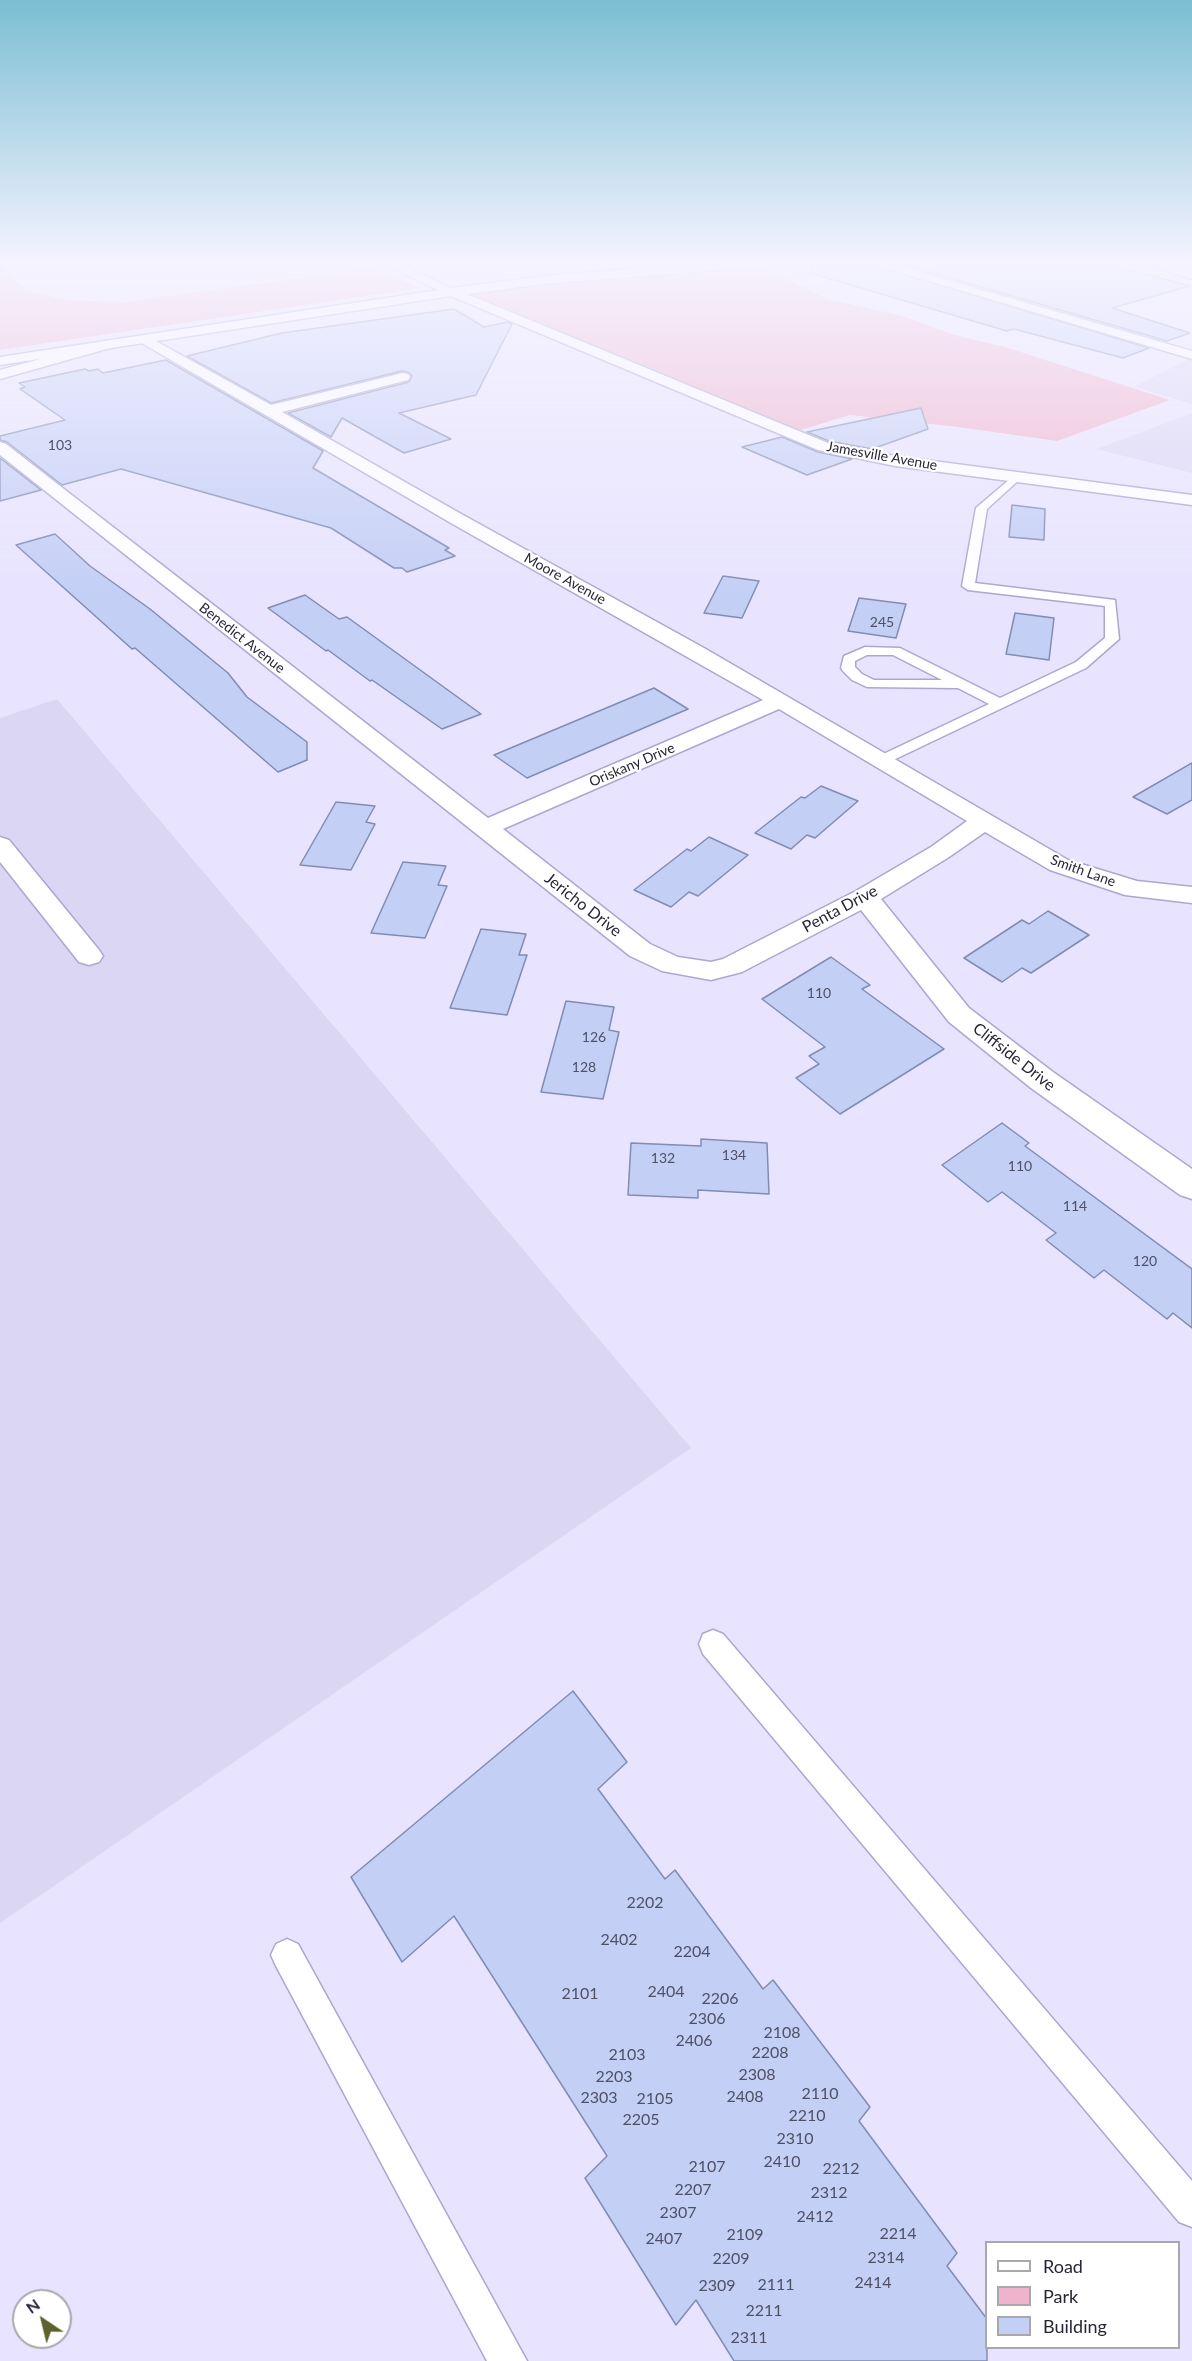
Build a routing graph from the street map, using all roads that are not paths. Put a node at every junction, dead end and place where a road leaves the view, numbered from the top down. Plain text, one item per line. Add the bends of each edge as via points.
1 (207, 374) edge
2 (649, 374) edge
3 (403, 378) dead end
4 (270, 410) junction
5 (0, 447) edge
6 (1016, 477) junction
7 (1192, 500) edge
8 (962, 684) junction
9 (778, 701) junction
10 (1000, 704) junction
11 (880, 761) junction
12 (983, 822) junction
13 (485, 828) junction
14 (0, 845) edge
15 (1192, 895) edge
16 (865, 897) junction
17 (89, 956) dead end
18 (688, 969) joint
19 (1192, 1186) edge
20 (713, 1644) dead end
21 (287, 1955) dead end
22 (1192, 2210) edge
23 (508, 2361) edge

1 - 4 street, Moore Avenue
2 - 6 street, Jamesville Avenue via 824,447
3 - 4 street
4 - 9 street, Moore Avenue
5 - 13 street, Benedict Avenue
6 - 7 street, Jamesville Avenue
6 - 10 lane via 982,508 968,586 1110,603 1112,639 1081,665
8 - 8 lane via 895,651 865,651 849,659 848,668 872,684
8 - 10 lane
9 - 11 street, Moore Avenue
9 - 13 street, Oriskany Drive
10 - 11 lane
11 - 12 street, Moore Avenue
12 - 15 street, Smith Lane via 1059,865 1083,874 1134,889
12 - 16 street, Penta Drive
13 - 18 street, Jericho Drive via 640,950
14 - 17 street
16 - 18 street, Penta Drive via 732,966 711,971
16 - 19 street, Cliffside Drive via 959,1015 1042,1080
20 - 22 lane
21 - 23 lane

